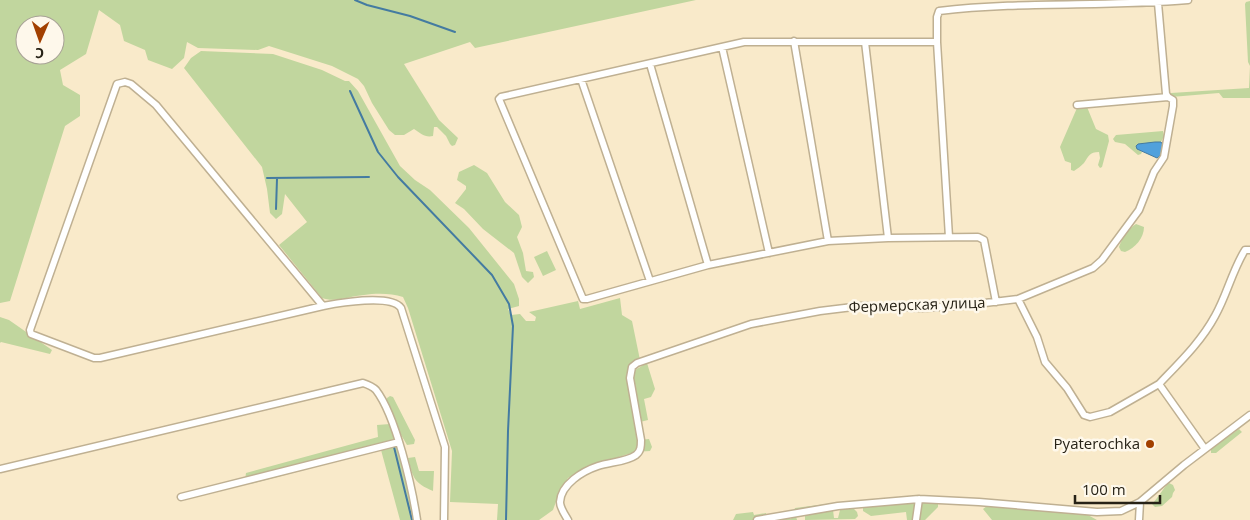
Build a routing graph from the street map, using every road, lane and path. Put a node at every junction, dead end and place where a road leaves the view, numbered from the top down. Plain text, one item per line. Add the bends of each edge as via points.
1 (1188, 0) edge
2 (999, 2) edge
3 (1158, 3) junction
4 (794, 41) junction
5 (865, 42) junction
6 (937, 42) junction
7 (722, 46) junction
8 (650, 64) junction
9 (580, 79) junction
10 (1168, 97) junction
11 (1077, 105) dead end
12 (949, 237) junction
13 (888, 238) junction
14 (828, 241) junction
15 (1250, 250) edge
16 (769, 253) junction
17 (708, 265) junction
18 (650, 281) junction
19 (1018, 300) junction
20 (996, 302) junction
21 (323, 306) junction
22 (1158, 384) junction
23 (1250, 415) edge
24 (399, 442) junction
25 (1205, 449) junction
26 (0, 469) edge
27 (181, 497) dead end
28 (919, 499) junction
29 (1140, 502) junction
30 (417, 520) edge
31 (444, 520) edge
32 (568, 520) edge
33 (758, 520) edge
34 (916, 520) edge
35 (1139, 520) edge

1 - 3 street
2 - 3 street via 1065,5
2 - 6 street via 939,11
3 - 10 street, Фермерская улица
4 - 5 street
4 - 7 street via 750,41
4 - 14 street
5 - 6 street
5 - 13 street
6 - 12 street
7 - 8 street
7 - 16 street
8 - 9 street
8 - 17 street
9 - 18 street
9 - 18 street via 501,97 499,102 583,298
10 - 11 street
10 - 19 street, Фермерская улица via 1173,106 1164,157 1154,172 1139,210 1113,246 1093,268
12 - 13 street
12 - 20 street via 984,240
13 - 14 street
14 - 16 street
15 - 22 street via 1245,250 1239,260 1208,328
16 - 17 street
17 - 18 street
19 - 20 street, Фермерская улица
19 - 22 street via 1037,337 1044,362 1067,388 1084,415 1101,416
20 - 32 street, Фермерская улица via 923,308 861,306 820,311 751,324 637,363 632,367 630,378 640,449 635,455 599,466 573,480 560,501
21 - 21 street via 100,358 31,334 117,84 131,84 156,105
21 - 31 street via 386,301 401,308 445,447
22 - 25 street
23 - 25 street
24 - 26 street via 376,391 363,383
24 - 27 street
24 - 30 street
25 - 29 street
28 - 29 street via 1097,512 1121,511
28 - 33 street via 838,506
28 - 34 street
29 - 35 street

